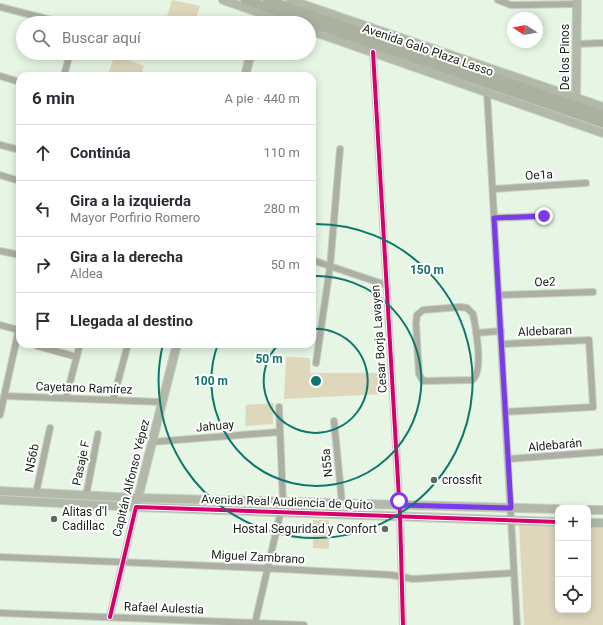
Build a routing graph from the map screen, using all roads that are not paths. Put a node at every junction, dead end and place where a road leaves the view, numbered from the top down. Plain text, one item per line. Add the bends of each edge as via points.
1 (223, 0) edge
2 (245, 0) edge
3 (290, 0) edge
4 (498, 0) edge
5 (511, 2) edge
6 (577, 2) edge
7 (264, 5) edge
8 (0, 7) edge
9 (35, 16) edge
10 (260, 16) edge
11 (279, 16) edge
12 (298, 16) edge
13 (316, 22) edge
14 (316, 32) edge
15 (603, 43) edge
16 (577, 44) junction
17 (373, 52) junction
18 (68, 60) edge
19 (249, 60) edge
20 (65, 72) edge
21 (246, 72) edge
22 (0, 76) edge
23 (16, 81) edge
24 (487, 92) junction
25 (576, 106) junction
26 (603, 107) edge
27 (603, 115) edge
28 (603, 123) edge
29 (603, 133) edge
30 (0, 145) edge
31 (16, 149) edge
32 (340, 149) dead end
33 (0, 175) edge
34 (16, 180) edge
35 (586, 183) dead end
36 (493, 189) junction
37 (544, 216) dead end
38 (494, 218) junction
39 (0, 251) edge
40 (16, 254) edge
41 (316, 262) edge
42 (330, 267) junction
43 (386, 285) junction
44 (593, 292) dead end
45 (499, 295) junction
46 (0, 324) edge
47 (16, 330) edge
48 (501, 331) junction
49 (476, 333) junction
50 (16, 342) edge
51 (502, 344) junction
52 (44, 348) edge
53 (79, 348) edge
54 (127, 348) edge
55 (176, 348) edge
56 (77, 357) junction
57 (316, 363) dead end
58 (4, 396) junction
59 (66, 398) junction
60 (113, 400) junction
61 (162, 402) junction
62 (279, 407) dead end
63 (506, 412) junction
64 (0, 414) edge
65 (334, 421) dead end
66 (50, 428) dead end
67 (279, 432) junction
68 (98, 434) dead end
69 (152, 442) junction
70 (603, 452) edge
71 (508, 459) junction
72 (0, 491) edge
73 (36, 493) junction
74 (86, 496) junction
75 (138, 498) junction
76 (0, 500) edge
77 (282, 502) junction
78 (342, 503) junction
79 (399, 505) junction
80 (136, 507) junction
81 (511, 508) junction
82 (555, 509) edge
83 (591, 510) edge
84 (603, 510) edge
85 (281, 511) junction
86 (400, 515) junction
87 (512, 520) junction
88 (555, 522) edge
89 (591, 523) edge
90 (603, 523) edge
91 (0, 557) edge
92 (122, 562) junction
93 (266, 568) junction
94 (514, 573) junction
95 (403, 578) junction
96 (0, 613) edge
97 (110, 617) junction
98 (255, 623) junction
99 (304, 625) edge
100 (403, 625) edge
101 (516, 625) edge

1 - 7 main road, Avenida Galo Plaza Lasso
2 - 7 main road, Avenida Galo Plaza Lasso
3 - 25 main road, Avenida Galo Plaza Lasso
4 - 5 street
5 - 6 street
6 - 16 main road, De los Pinos
7 - 10 main road
7 - 11 main road, Avenida Galo Plaza Lasso
7 - 12 main road, Avenida Galo Plaza Lasso
8 - 9 street
13 - 25 main road, Avenida Galo Plaza Lasso
14 - 17 main road, Avenida Galo Plaza Lasso
15 - 16 street
16 - 25 main road, De los Pinos
17 - 24 main road, Avenida Galo Plaza Lasso
17 - 43 street, Cesar Borja Lavayen
18 - 20 street
19 - 21 main road
22 - 23 street
24 - 29 main road, Avenida Galo Plaza Lasso
24 - 36 street
25 - 26 main road, Avenida Galo Plaza Lasso
25 - 27 main road, Avenida Galo Plaza Lasso
25 - 28 main road, Avenida Galo Plaza Lasso
30 - 31 street
32 - 42 street
33 - 34 street
35 - 36 street, Oe1a
36 - 38 street
37 - 38 street
38 - 45 street
39 - 40 street
41 - 42 street
42 - 43 street
42 - 57 street
43 - 79 street, Cesar Borja Lavayen
44 - 45 street, Oe2
45 - 48 street
46 - 47 street
48 - 49 street
48 - 51 street
49 - 49 street via 473,314 467,308 419,312 416,324 421,380 428,382 475,378 479,365
50 - 58 street
51 - 63 street
51 - 63 street, Aldebaran via 589,340 593,408
52 - 56 street
53 - 56 street
54 - 60 street
55 - 61 main road, Capitán Alfonso Yépez
56 - 59 street
58 - 59 street, Cayetano Ramírez
58 - 64 street
59 - 60 street, Cayetano Ramírez
60 - 61 street, Cayetano Ramírez
61 - 69 main road, Capitán Alfonso Yépez
62 - 67 street
63 - 71 street
65 - 78 street, N55a
66 - 73 street, N56b
67 - 69 street, Jahuay
67 - 77 street
68 - 74 street, Pasaje F
69 - 75 main road, Capitán Alfonso Yépez
70 - 71 street, Aldebarán
71 - 81 street
72 - 73 main road, Avenida Real Audiencia de Quito
73 - 74 main road, Avenida Real Audiencia de Quito
74 - 75 main road, Avenida Real Audiencia de Quito
75 - 77 main road, Avenida Real Audiencia de Quito
75 - 80 main road, Capitán Alfonso Yépez
76 - 80 main road, Avenida Real Audiencia de Quito
77 - 78 main road, Avenida Real Audiencia de Quito
77 - 85 street
78 - 79 main road, Avenida Real Audiencia de Quito
79 - 81 main road, Avenida Real Audiencia de Quito
79 - 86 street, Cesar Borja Lavayen
80 - 85 main road, Avenida Real Audiencia de Quito
80 - 92 street, Capitán Alfonso Yépez
81 - 82 main road, Avenida Real Audiencia de Quito
81 - 87 street
83 - 84 main road
85 - 86 main road, Avenida Real Audiencia de Quito
85 - 93 street
86 - 87 main road, Avenida Real Audiencia de Quito
86 - 95 street, Cesar Borja Lavayen
87 - 88 main road, Avenida Real Audiencia de Quito
87 - 94 street
89 - 90 main road
91 - 92 street, Miguel Zambrano
92 - 93 street, Miguel Zambrano
92 - 97 street, Capitán Alfonso Yépez
93 - 95 street, Miguel Zambrano via 392,575
93 - 98 street
94 - 95 street, Miguel Zambrano
94 - 101 street
95 - 100 street, Cesar Borja Lavayen
96 - 97 street, Rafael Aulestia
97 - 98 street, Rafael Aulestia
98 - 99 street, Rafael Aulestia

